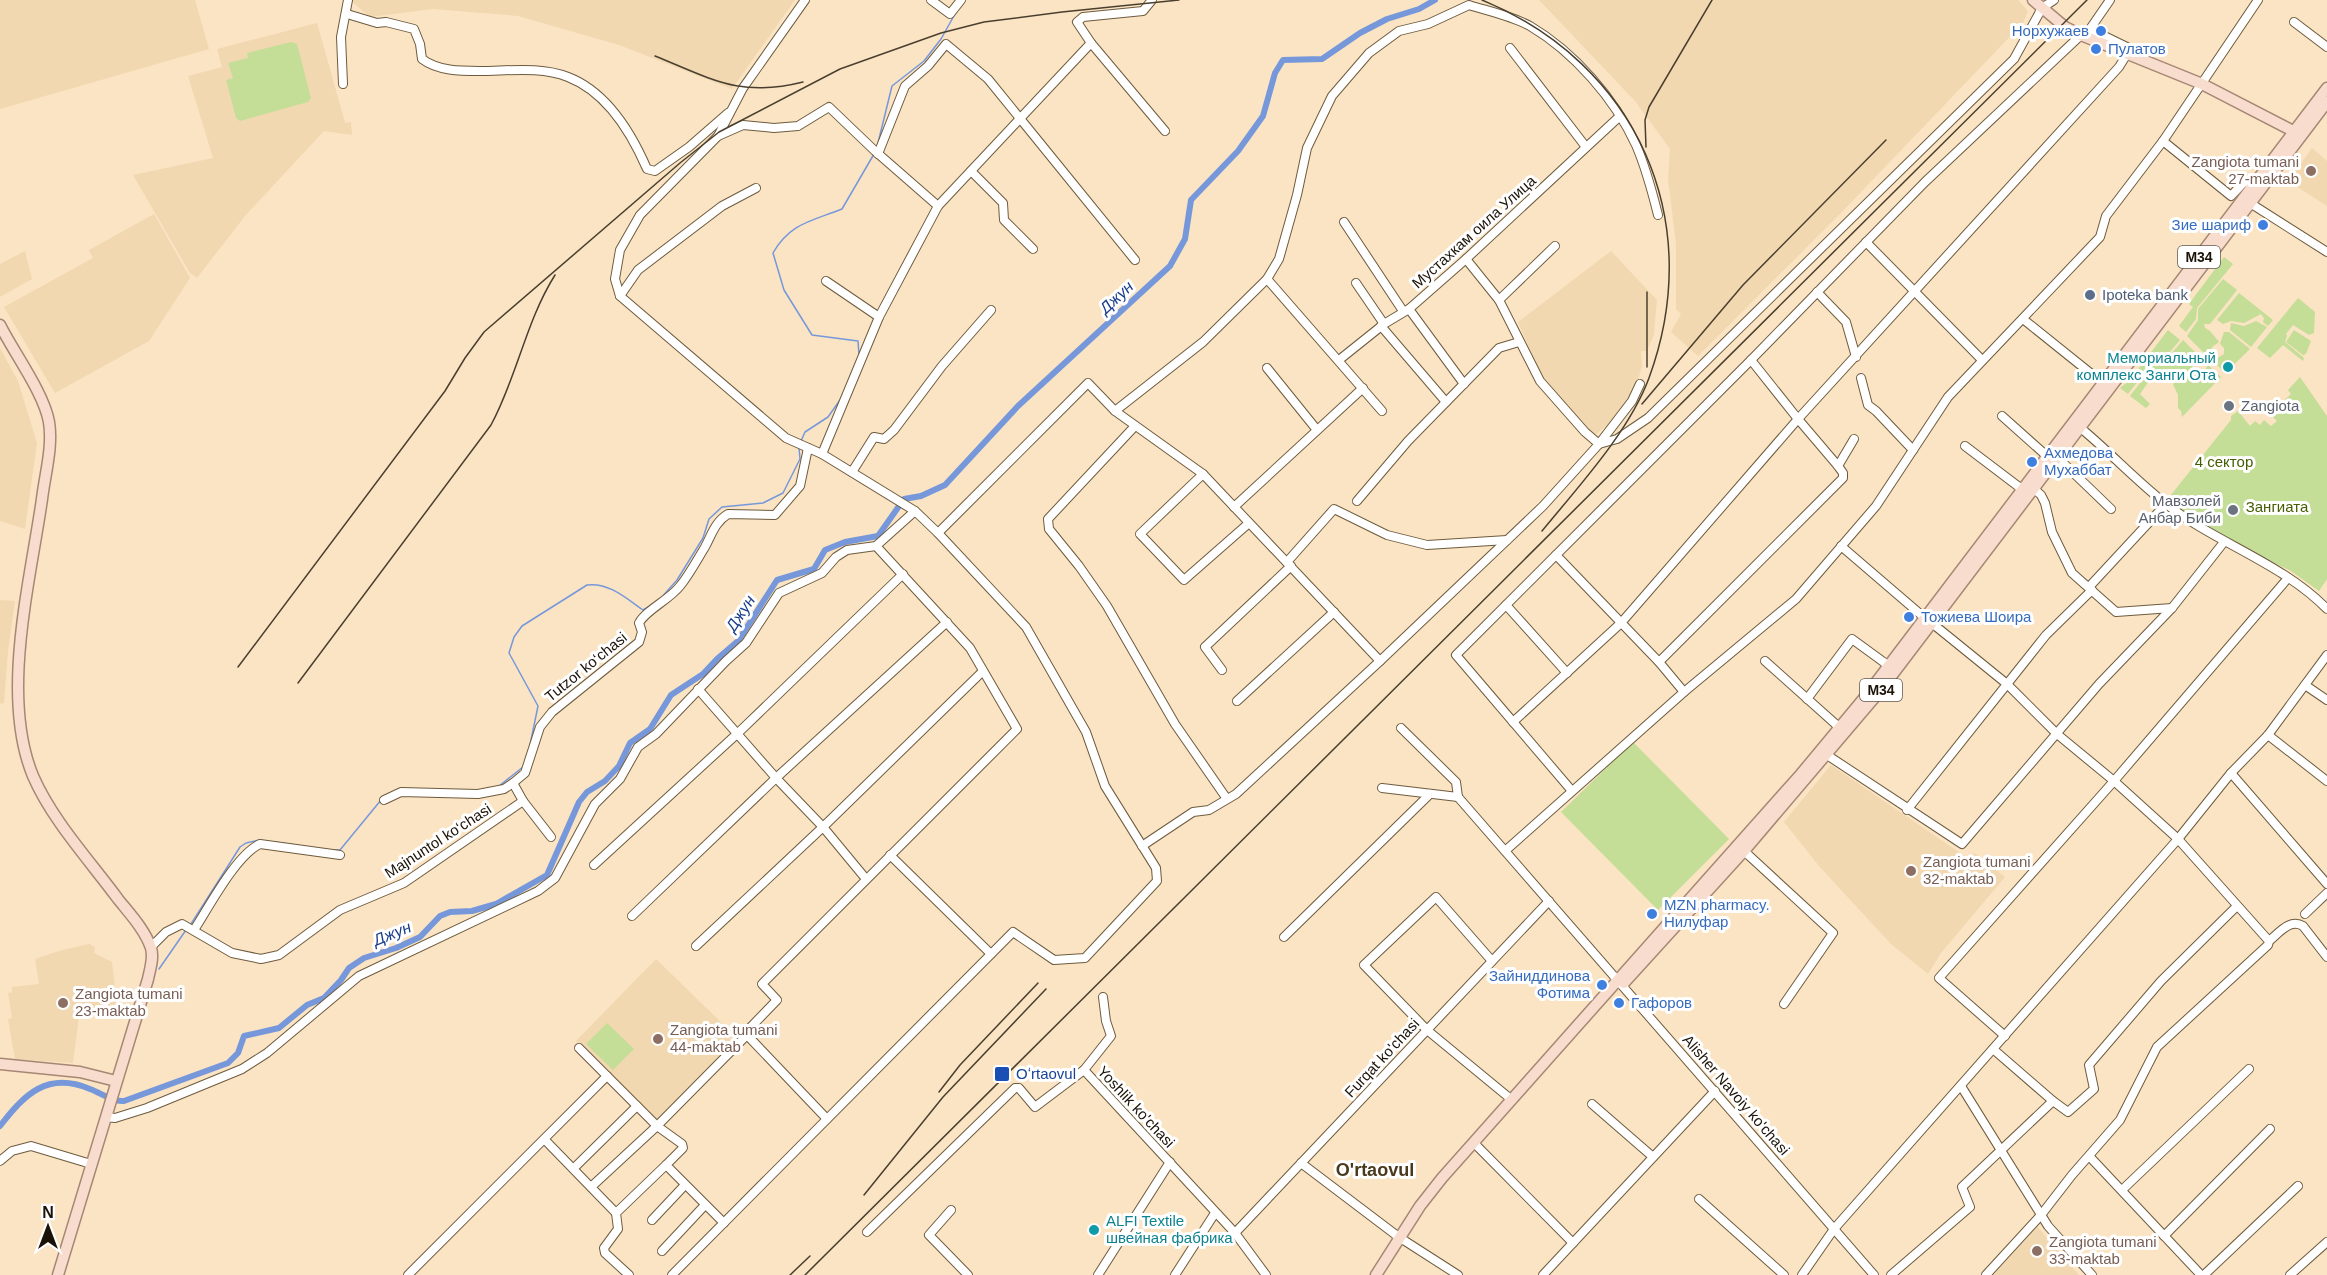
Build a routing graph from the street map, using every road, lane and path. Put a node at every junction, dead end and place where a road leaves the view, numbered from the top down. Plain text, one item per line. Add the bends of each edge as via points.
1 (348, 0) edge
2 (805, 0) edge
3 (931, 0) edge
4 (961, 0) edge
5 (1152, 0) edge
6 (2055, 0) edge
7 (2110, 0) edge
8 (2258, 0) edge
9 (2038, 4) edge
10 (347, 14) junction
11 (2294, 22) dead end
12 (2081, 35) junction
13 (1091, 43) junction
14 (2327, 47) edge
15 (1510, 48) dead end
16 (2127, 54) junction
17 (343, 84) dead end
18 (2202, 84) junction
19 (2327, 88) edge
20 (2327, 102) edge
21 (728, 113) junction
22 (1620, 116) junction
23 (1021, 118) junction
24 (1165, 131) dead end
25 (2298, 133) junction
26 (718, 136) junction
27 (2163, 141) junction
28 (1587, 147) junction
29 (878, 154) junction
30 (971, 171) junction
31 (2253, 186) junction
32 (756, 188) dead end
33 (2250, 202) junction
34 (938, 206) junction
35 (1658, 215) dead end
36 (1344, 222) dead end
37 (1866, 242) junction
38 (1555, 246) dead end
39 (1032, 249) dead end
40 (2327, 252) edge
41 (1466, 259) junction
42 (1135, 260) dead end
43 (1267, 279) junction
44 (826, 281) dead end
45 (1356, 283) dead end
46 (1817, 292) junction
47 (1914, 292) junction
48 (620, 296) junction
49 (1499, 300) junction
50 (991, 310) dead end
51 (1406, 310) junction
52 (879, 317) junction
53 (2023, 319) junction
54 (0, 325) edge
55 (1382, 325) junction
56 (1519, 342) junction
57 (1856, 357) junction
58 (1339, 360) junction
59 (1751, 360) junction
60 (1982, 360) junction
61 (1267, 369) dead end
62 (1861, 378) dead end
63 (1464, 384) junction
64 (1640, 384) dead end
65 (2104, 384) junction
66 (1363, 388) junction
67 (1446, 402) junction
68 (1115, 411) junction
69 (1382, 411) dead end
70 (2002, 416) dead end
71 (1798, 419) junction
72 (2078, 425) junction
73 (1136, 426) junction
74 (1317, 430) junction
75 (1854, 439) dead end
76 (1599, 444) junction
77 (1965, 446) dead end
78 (808, 448) junction
79 (1913, 450) junction
80 (822, 454) junction
81 (2053, 457) junction
82 (1838, 466) junction
83 (852, 472) junction
84 (1203, 474) junction
85 (2028, 489) junction
86 (1357, 501) dead end
87 (2166, 504) junction
88 (1234, 507) junction
89 (2111, 509) dead end
90 (915, 511) junction
91 (1249, 523) junction
92 (938, 533) junction
93 (1507, 540) junction
94 (2224, 542) junction
95 (876, 546) junction
96 (1841, 546) junction
97 (1556, 555) junction
98 (1289, 564) junction
99 (903, 574) junction
100 (2288, 578) junction
101 (2090, 589) junction
102 (1506, 605) junction
103 (2172, 608) junction
104 (2327, 609) edge
105 (1334, 612) junction
106 (1929, 621) junction
107 (947, 622) junction
108 (1622, 623) junction
109 (2327, 655) edge
110 (1380, 661) junction
111 (1765, 661) dead end
112 (1659, 662) junction
113 (1890, 666) junction
114 (1222, 670) dead end
115 (982, 672) junction
116 (1567, 673) junction
117 (2007, 684) junction
118 (2305, 685) junction
119 (698, 689) junction
120 (1683, 692) junction
121 (1806, 699) junction
122 (2327, 700) edge
123 (1237, 701) dead end
124 (1513, 722) junction
125 (1401, 728) dead end
126 (1840, 728) junction
127 (738, 733) junction
128 (2057, 734) junction
129 (2268, 735) junction
130 (1827, 755) junction
131 (2231, 773) junction
132 (776, 778) junction
133 (2114, 781) junction
134 (2327, 781) edge
135 (513, 783) junction
136 (1382, 788) dead end
137 (1572, 791) junction
138 (1431, 794) junction
139 (1458, 797) junction
140 (1227, 799) junction
141 (384, 800) dead end
142 (523, 801) junction
143 (1907, 810) junction
144 (823, 828) junction
145 (551, 837) dead end
146 (2178, 839) junction
147 (1142, 846) junction
148 (1505, 851) junction
149 (1744, 851) junction
150 (340, 855) dead end
151 (890, 855) junction
152 (594, 865) dead end
153 (866, 879) junction
154 (2327, 884) edge
155 (2327, 893) edge
156 (1549, 901) junction
157 (2237, 906) junction
158 (2305, 914) dead end
159 (632, 916) dead end
160 (191, 928) junction
161 (1284, 937) dead end
162 (2269, 941) junction
163 (151, 946) junction
164 (696, 946) dead end
165 (991, 954) junction
166 (2327, 957) edge
167 (1492, 961) junction
168 (1620, 982) junction
169 (1103, 997) dead end
170 (1784, 1004) dead end
171 (1427, 1030) junction
172 (747, 1035) junction
173 (2005, 1036) junction
174 (579, 1048) dead end
175 (1993, 1049) junction
176 (0, 1064) edge
177 (2249, 1069) dead end
178 (1083, 1070) junction
179 (607, 1076) junction
180 (116, 1081) junction
181 (1961, 1086) junction
182 (1715, 1091) junction
183 (1512, 1100) junction
184 (2053, 1101) junction
185 (1592, 1104) dead end
186 (637, 1106) junction
187 (108, 1112) junction
188 (827, 1119) junction
189 (657, 1126) junction
190 (2270, 1129) dead end
191 (545, 1140) junction
192 (1478, 1147) junction
193 (2001, 1149) junction
194 (2090, 1156) junction
195 (1653, 1157) junction
196 (0, 1161) edge
197 (1170, 1162) junction
198 (1301, 1163) junction
199 (91, 1164) junction
200 (666, 1165) junction
201 (574, 1168) junction
202 (684, 1186) junction
203 (2298, 1186) dead end
204 (591, 1187) junction
205 (2121, 1190) junction
206 (1698, 1199) dead end
207 (705, 1205) junction
208 (951, 1210) dead end
209 (616, 1213) junction
210 (1215, 1213) junction
211 (2041, 1215) junction
212 (652, 1220) dead end
213 (724, 1223) junction
214 (1834, 1229) junction
215 (867, 1232) dead end
216 (1235, 1233) junction
217 (2164, 1236) junction
218 (1402, 1240) junction
219 (2327, 1242) edge
220 (1573, 1243) junction
221 (662, 1251) dead end
222 (58, 1275) edge
223 (408, 1275) edge
224 (628, 1275) edge
225 (672, 1275) edge
226 (968, 1275) edge
227 (1098, 1275) edge
228 (1175, 1275) edge
229 (1266, 1275) edge
230 (1376, 1275) edge
231 (1383, 1275) edge
232 (1458, 1275) edge
233 (1543, 1275) edge
234 (1784, 1275) edge
235 (1802, 1275) edge
236 (1874, 1275) edge
237 (1891, 1275) edge
238 (1986, 1275) edge
239 (2092, 1275) edge
240 (2202, 1275) edge
241 (2290, 1275) edge

1 - 10 street
2 - 21 street
3 - 4 street via 950,14
5 - 13 street via 1143,11 1083,17 1077,22
6 - 9 street
7 - 16 street via 2090,29 2125,46
8 - 18 street
9 - 12 main road
9 - 76 street via 2014,58 2006,67 1648,418 1617,439
10 - 17 street via 341,37
10 - 21 street via 414,29 422,59 431,66 566,76 591,89 618,116 647,169 655,171 690,147
11 - 14 street
12 - 16 main road
12 - 37 street
13 - 23 street
13 - 24 street
15 - 28 street
16 - 18 main road
16 - 47 street
18 - 25 main road
18 - 27 street
19 - 25 main road, M34
20 - 25 main road, M34
21 - 26 street
22 - 28 street, Мустахкам оила Улица
22 - 35 street via 1636,145
22 - 43 street via 1567,54 1529,25 1469,5 1428,24 1399,31 1370,53 1332,96 1307,148 1279,259
23 - 29 street via 988,79 946,44 905,86
23 - 30 street
23 - 42 street
25 - 31 main road, M34
25 - 33 main road, M34
26 - 29 street via 744,125 798,126 829,107
26 - 48 street via 640,215 620,250 615,279
27 - 31 street via 2231,196 2245,180
27 - 53 street via 2106,216 2100,237
28 - 41 street, Мустахкам оила Улица
29 - 34 street
30 - 34 street
30 - 39 street via 1003,203 1004,220
31 - 65 main road, M34
32 - 48 street via 722,206 638,270
33 - 40 street
33 - 72 main road, M34
34 - 52 street
36 - 51 street
37 - 46 street
37 - 47 street
38 - 49 street
41 - 49 street
41 - 51 street, Мустахкам оила Улица
43 - 58 street
43 - 68 street via 1203,342
44 - 52 street
45 - 55 street
46 - 57 street via 1846,322
46 - 59 street
47 - 57 street
47 - 60 street
48 - 78 street via 786,438
49 - 56 street
50 - 83 street via 885,440 874,437
51 - 55 street, Мустахкам оила Улица
51 - 63 street
52 - 80 street
53 - 60 street
53 - 65 street
54 - 163 main road via 41,399 50,430 20,636 18,699 25,753 44,796
55 - 58 street, Мустахкам оила Улица
55 - 67 street
56 - 63 street via 1499,348
56 - 76 street via 1540,381
57 - 71 street
58 - 66 street
59 - 71 street
59 - 97 street
60 - 79 street via 1948,397
61 - 74 street
62 - 79 street via 1868,405
63 - 67 street
64 - 76 street
65 - 72 main road, M34
66 - 69 street
66 - 74 street
67 - 86 street
68 - 73 street
68 - 92 street via 1088,383
70 - 81 street
71 - 82 street
71 - 108 street
72 - 81 main road, M34
72 - 87 street
73 - 84 street
73 - 140 street via 1048,519 1049,529 1107,606 1175,724
74 - 88 street
75 - 82 street
76 - 93 street
77 - 85 street
78 - 80 street
78 - 135 street, Tutzor ko‘chasi via 800,486 775,515 728,514 721,518 679,587 642,617 639,642 552,712 540,727 525,773
79 - 96 street via 1876,507
80 - 83 street
81 - 85 main road, M34
81 - 89 street
82 - 112 street via 1843,473 1841,481
83 - 90 street
84 - 88 street
84 - 91 street via 1140,534 1184,580
85 - 101 street via 2041,495 2055,539 2072,573
85 - 106 main road, M34
87 - 94 street
87 - 101 street
88 - 91 street
90 - 92 street
90 - 95 street
91 - 98 street
92 - 147 street via 1026,627 1086,732 1105,786
93 - 98 street via 1427,545 1387,535 1334,508
93 - 110 street
94 - 100 street
94 - 103 street
95 - 99 street
95 - 119 street via 847,550 822,573 779,593 746,643
96 - 106 street
96 - 120 street via 1796,599
97 - 102 street
97 - 108 street
98 - 105 street
98 - 114 street via 1205,647
99 - 107 street
99 - 127 street
100 - 104 street
100 - 133 street
101 - 103 street via 2116,612
101 - 117 street via 2046,634
102 - 116 street
102 - 124 street via 1456,655
103 - 128 street
105 - 110 street
105 - 123 street
106 - 113 main road, M34
106 - 117 street
106 - 130 main road, M34
107 - 115 street via 970,648
107 - 132 street
108 - 112 street
108 - 116 street
109 - 118 street
110 - 140 street
111 - 121 street
112 - 120 street
113 - 121 street via 1852,639
113 - 126 main road, M34
115 - 144 street
115 - 151 street via 1017,729
116 - 124 street
117 - 128 street
117 - 143 street
118 - 122 street
118 - 129 street
119 - 127 street
119 - 187 street via 656,734 638,747 620,779 595,804 555,878 538,891 359,976 267,1053 242,1069 147,1108 115,1118
120 - 137 street
121 - 126 street
124 - 137 street
125 - 139 street, Alisher Navoiy ko'chasi via 1456,782
126 - 168 main road, M34
127 - 132 street
127 - 152 street
128 - 133 street
128 - 143 street via 1962,844
129 - 131 street
129 - 134 street
130 - 143 street
130 - 149 main road, M34
131 - 146 street
131 - 154 street
132 - 144 street
132 - 159 street
133 - 146 street
133 - 173 street via 1939,978
135 - 141 street via 504,789 478,794 401,792
135 - 142 street
136 - 138 street
137 - 148 street
138 - 139 street
138 - 161 street
139 - 148 street, Alisher Navoiy ko'chasi
140 - 147 street via 1209,810 1193,812
142 - 145 street
142 - 160 street, Majnuntol ko‘chasi via 404,883 340,910 279,955 261,959 232,952
144 - 153 street
144 - 164 street
146 - 157 street
146 - 173 street
147 - 165 street via 1156,868 1157,881 1085,958 1054,960 1013,932
148 - 156 street, Alisher Navoiy ko'chasi
149 - 168 main road, M34
149 - 170 street via 1833,933
150 - 160 street via 260,844 250,848
151 - 153 street
151 - 165 street
153 - 172 street via 762,984 777,1000
155 - 158 street
156 - 167 street, Furqat ko'chasi
156 - 168 street, Alisher Navoiy ko'chasi
157 - 162 street
157 - 184 street via 2161,981 2090,1065 2094,1089 2068,1112
160 - 163 street via 182,924
162 - 166 street via 2297,923
162 - 194 street via 2157,1047 2120,1120
163 - 180 main road via 148,979
165 - 188 street
167 - 171 street, Furqat ko'chasi
167 - 171 street via 1436,897 1364,965
168 - 182 street, Alisher Navoiy ko'chasi
168 - 183 main road, M34
168 - 192 main road, M34
169 - 178 street via 1111,1036
171 - 183 street
171 - 198 street, Furqat ko'chasi
172 - 188 street
172 - 189 street
173 - 175 street
174 - 179 street
175 - 181 street
175 - 184 street
176 - 180 main road via 80,1072
177 - 205 street
178 - 197 street, Yoshlik ko'chasi
178 - 215 street via 1035,1107 1015,1088
179 - 186 street
179 - 191 street
180 - 187 main road
181 - 193 street
181 - 214 street
182 - 195 street
182 - 214 street, Alisher Navoiy ko'chasi
183 - 218 main road, M34 via 1442,1178
184 - 193 street
185 - 195 street
186 - 189 street
186 - 201 street
187 - 199 main road
188 - 213 street
189 - 200 street via 683,1146
189 - 204 street
190 - 217 street
191 - 201 street
191 - 223 street
192 - 218 main road, M34
192 - 220 street
193 - 211 street
193 - 237 street via 1962,1187 1970,1207
194 - 205 street
194 - 211 street
195 - 220 street
196 - 199 street via 12,1151 31,1146
197 - 210 street, Yoshlik ko'chasi
197 - 227 street, Yoshlik ko'chasi
198 - 216 street, Furqat ko'chasi
198 - 218 street
199 - 222 main road
200 - 202 street
200 - 209 street
201 - 204 street
202 - 207 street
202 - 212 street
203 - 240 street
204 - 209 street
205 - 217 street
206 - 234 street
207 - 213 street
207 - 221 street
208 - 226 street via 929,1235
209 - 224 street via 618,1229 604,1248
210 - 216 street, Yoshlik ko'chasi
210 - 228 street
211 - 238 street
211 - 239 street
213 - 225 street
214 - 235 street
214 - 236 street, Alisher Navoiy ko'chasi
216 - 229 street, Yoshlik ko'chasi
217 - 240 street
218 - 230 main road, M34
218 - 231 main road, M34
218 - 232 street
219 - 241 street
220 - 233 street

